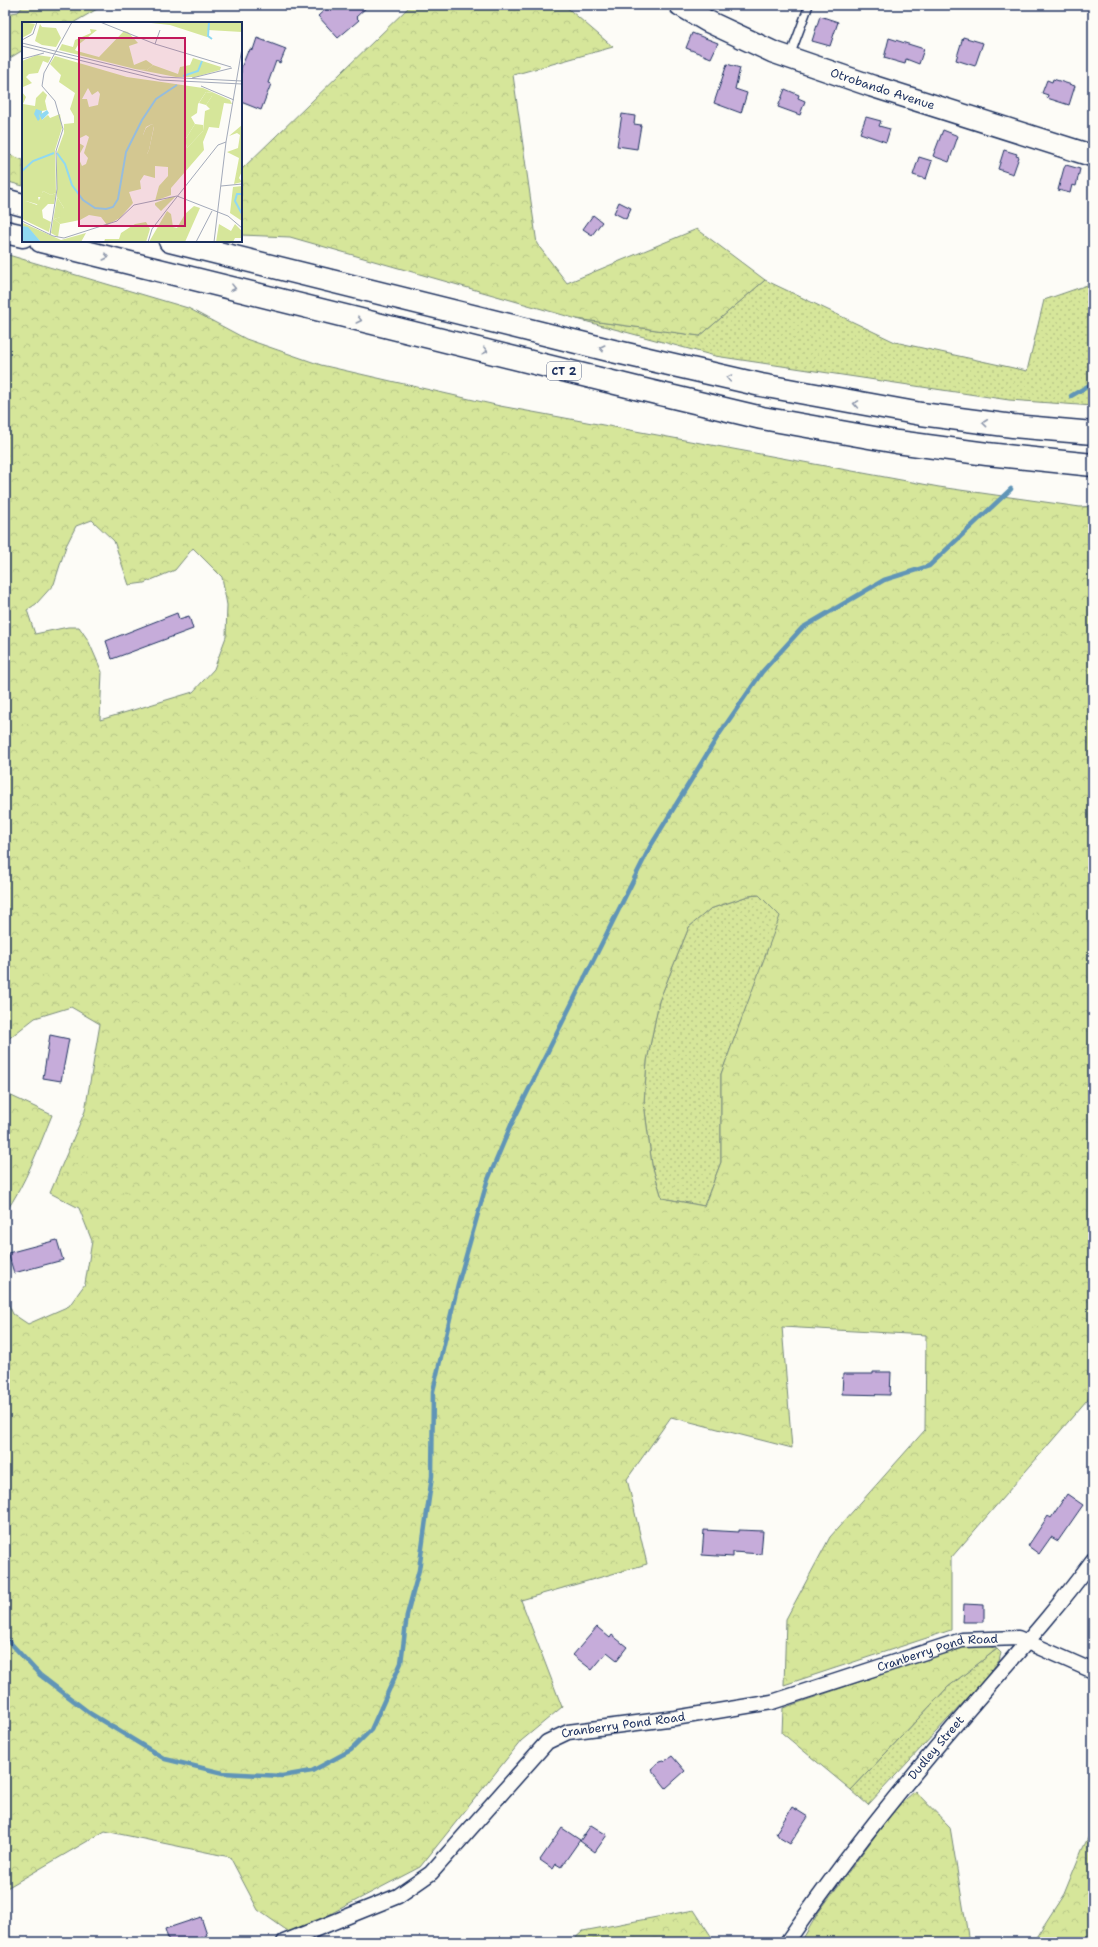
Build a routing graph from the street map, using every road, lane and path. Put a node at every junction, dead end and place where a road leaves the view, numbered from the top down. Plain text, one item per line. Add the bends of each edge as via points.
1 (680, 5) edge
2 (809, 5) edge
3 (789, 58) junction
4 (1093, 156) edge
5 (5, 200) edge
6 (22, 205) edge
7 (5, 232) edge
8 (22, 236) edge
9 (45, 242) edge
10 (174, 242) edge
11 (1093, 424) edge
12 (1013, 426) junction
13 (1093, 433) edge
14 (1093, 465) edge
15 (1093, 1560) edge
16 (1027, 1642) junction
17 (1093, 1671) edge
18 (284, 1942) edge
19 (787, 1942) edge

1 - 3 street, Otrobando Avenue via 707,21
2 - 3 lane
3 - 4 street, Otrobando Avenue
5 - 6 highway
7 - 8 highway
9 -> 14 highway, CT 2 via 755,416 904,443
12 -> 10 highway via 884,408 761,385
11 - 12 highway
12 - 13 highway
15 - 16 street, Dudley Street
16 - 17 street, Cranberry Pond Road
16 - 18 street, Cranberry Pond Road via 1018,1638 962,1640 772,1702 568,1732 547,1742 431,1873 398,1896
16 - 19 street, Dudley Street via 886,1806 815,1900

